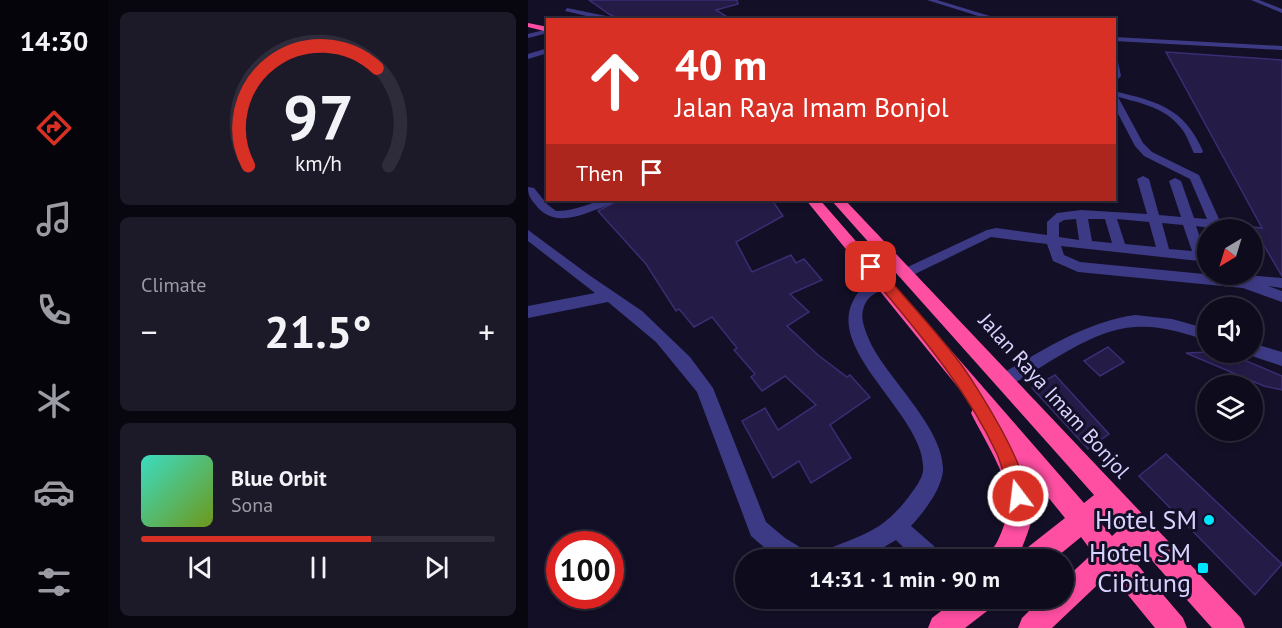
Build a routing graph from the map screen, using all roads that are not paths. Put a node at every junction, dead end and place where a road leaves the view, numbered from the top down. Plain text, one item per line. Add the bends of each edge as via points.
1 (930, 0) edge
2 (1254, 0) edge
3 (567, 10) dead end
4 (1282, 11) edge
5 (528, 16) edge
6 (606, 18) edge
7 (998, 18) edge
8 (546, 21) edge
9 (531, 27) edge
10 (546, 30) edge
11 (546, 31) edge
12 (528, 36) edge
13 (1116, 39) edge
14 (1282, 48) edge
15 (546, 51) edge
16 (528, 57) edge
17 (1116, 96) edge
18 (1116, 99) edge
19 (1198, 151) dead end
20 (1143, 179) dead end
21 (1175, 181) dead end
22 (530, 190) dead end
23 (608, 201) edge
24 (814, 201) edge
25 (839, 201) edge
26 (1081, 214) junction
27 (1110, 215) junction
28 (1154, 218) junction
29 (1213, 219) edge
30 (1188, 220) junction
31 (1197, 222) edge
32 (528, 234) edge
33 (1053, 241) junction
34 (1197, 241) edge
35 (1086, 245) junction
36 (1120, 248) junction
37 (1164, 253) junction
38 (1197, 256) edge
39 (904, 274) junction
40 (1197, 275) edge
41 (1263, 281) edge
42 (884, 282) junction
43 (1282, 283) edge
44 (1257, 285) edge
45 (610, 296) junction
46 (1282, 297) edge
47 (528, 312) edge
48 (1197, 332) edge
49 (1263, 353) edge
50 (1282, 359) edge
51 (953, 364) junction
52 (1005, 380) junction
53 (1111, 497) junction
54 (1083, 521) junction
55 (897, 527) junction
56 (1139, 528) junction
57 (782, 549) edge
58 (863, 549) edge
59 (921, 549) edge
60 (1008, 549) edge
61 (1046, 549) edge
62 (1110, 554) junction
63 (1074, 588) edge
64 (955, 609) edge
65 (966, 609) edge
66 (1052, 609) edge
67 (940, 628) edge
68 (1032, 628) edge
69 (1173, 628) edge
70 (1231, 628) edge

1 - 7 street via 992,12
2 - 4 street
3 - 6 street
5 - 8 highway
9 - 10 highway
11 - 12 street
13 - 14 street
15 - 16 street
17 - 19 street via 1176,117 1185,125
18 - 29 street via 1148,154 1195,177
20 - 28 street
21 - 30 street
22 - 23 street via 549,213 557,215
24 - 42 highway
25 - 39 highway, Jalan Raya Imam Bonjol
26 - 27 street
26 - 33 street via 1060,216 1053,222
26 - 35 street
27 - 28 street
27 - 36 street
28 - 30 street
28 - 37 street
30 - 31 street
30 - 34 street
32 - 45 street
33 - 35 street
33 - 39 street via 996,232
33 - 40 street via 1058,258 1078,267
35 - 36 street
36 - 37 street
37 - 38 street
39 - 52 highway, Jalan Raya Imam Bonjol
41 - 43 street
42 - 51 highway
42 - 55 street via 864,292 854,310 857,329 874,366 929,442 933,469 921,499
44 - 46 street
45 - 47 street
45 - 57 street via 635,312 690,368 704,388 758,529
48 - 52 street via 1134,321 1114,325 1083,337
49 - 50 street
51 - 54 highway
51 - 60 highway via 1003,448 1016,481 1021,510
52 - 53 highway, Jalan Raya Imam Bonjol
53 - 54 highway
53 - 56 highway, Jalan Raya Imam Bonjol
54 - 61 highway
54 - 62 highway
55 - 58 street
55 - 59 street
56 - 62 highway
56 - 70 highway, Jalan Raya Imam Bonjol
62 - 63 highway
62 - 69 highway
64 - 67 highway
65 - 67 highway
66 - 68 highway

